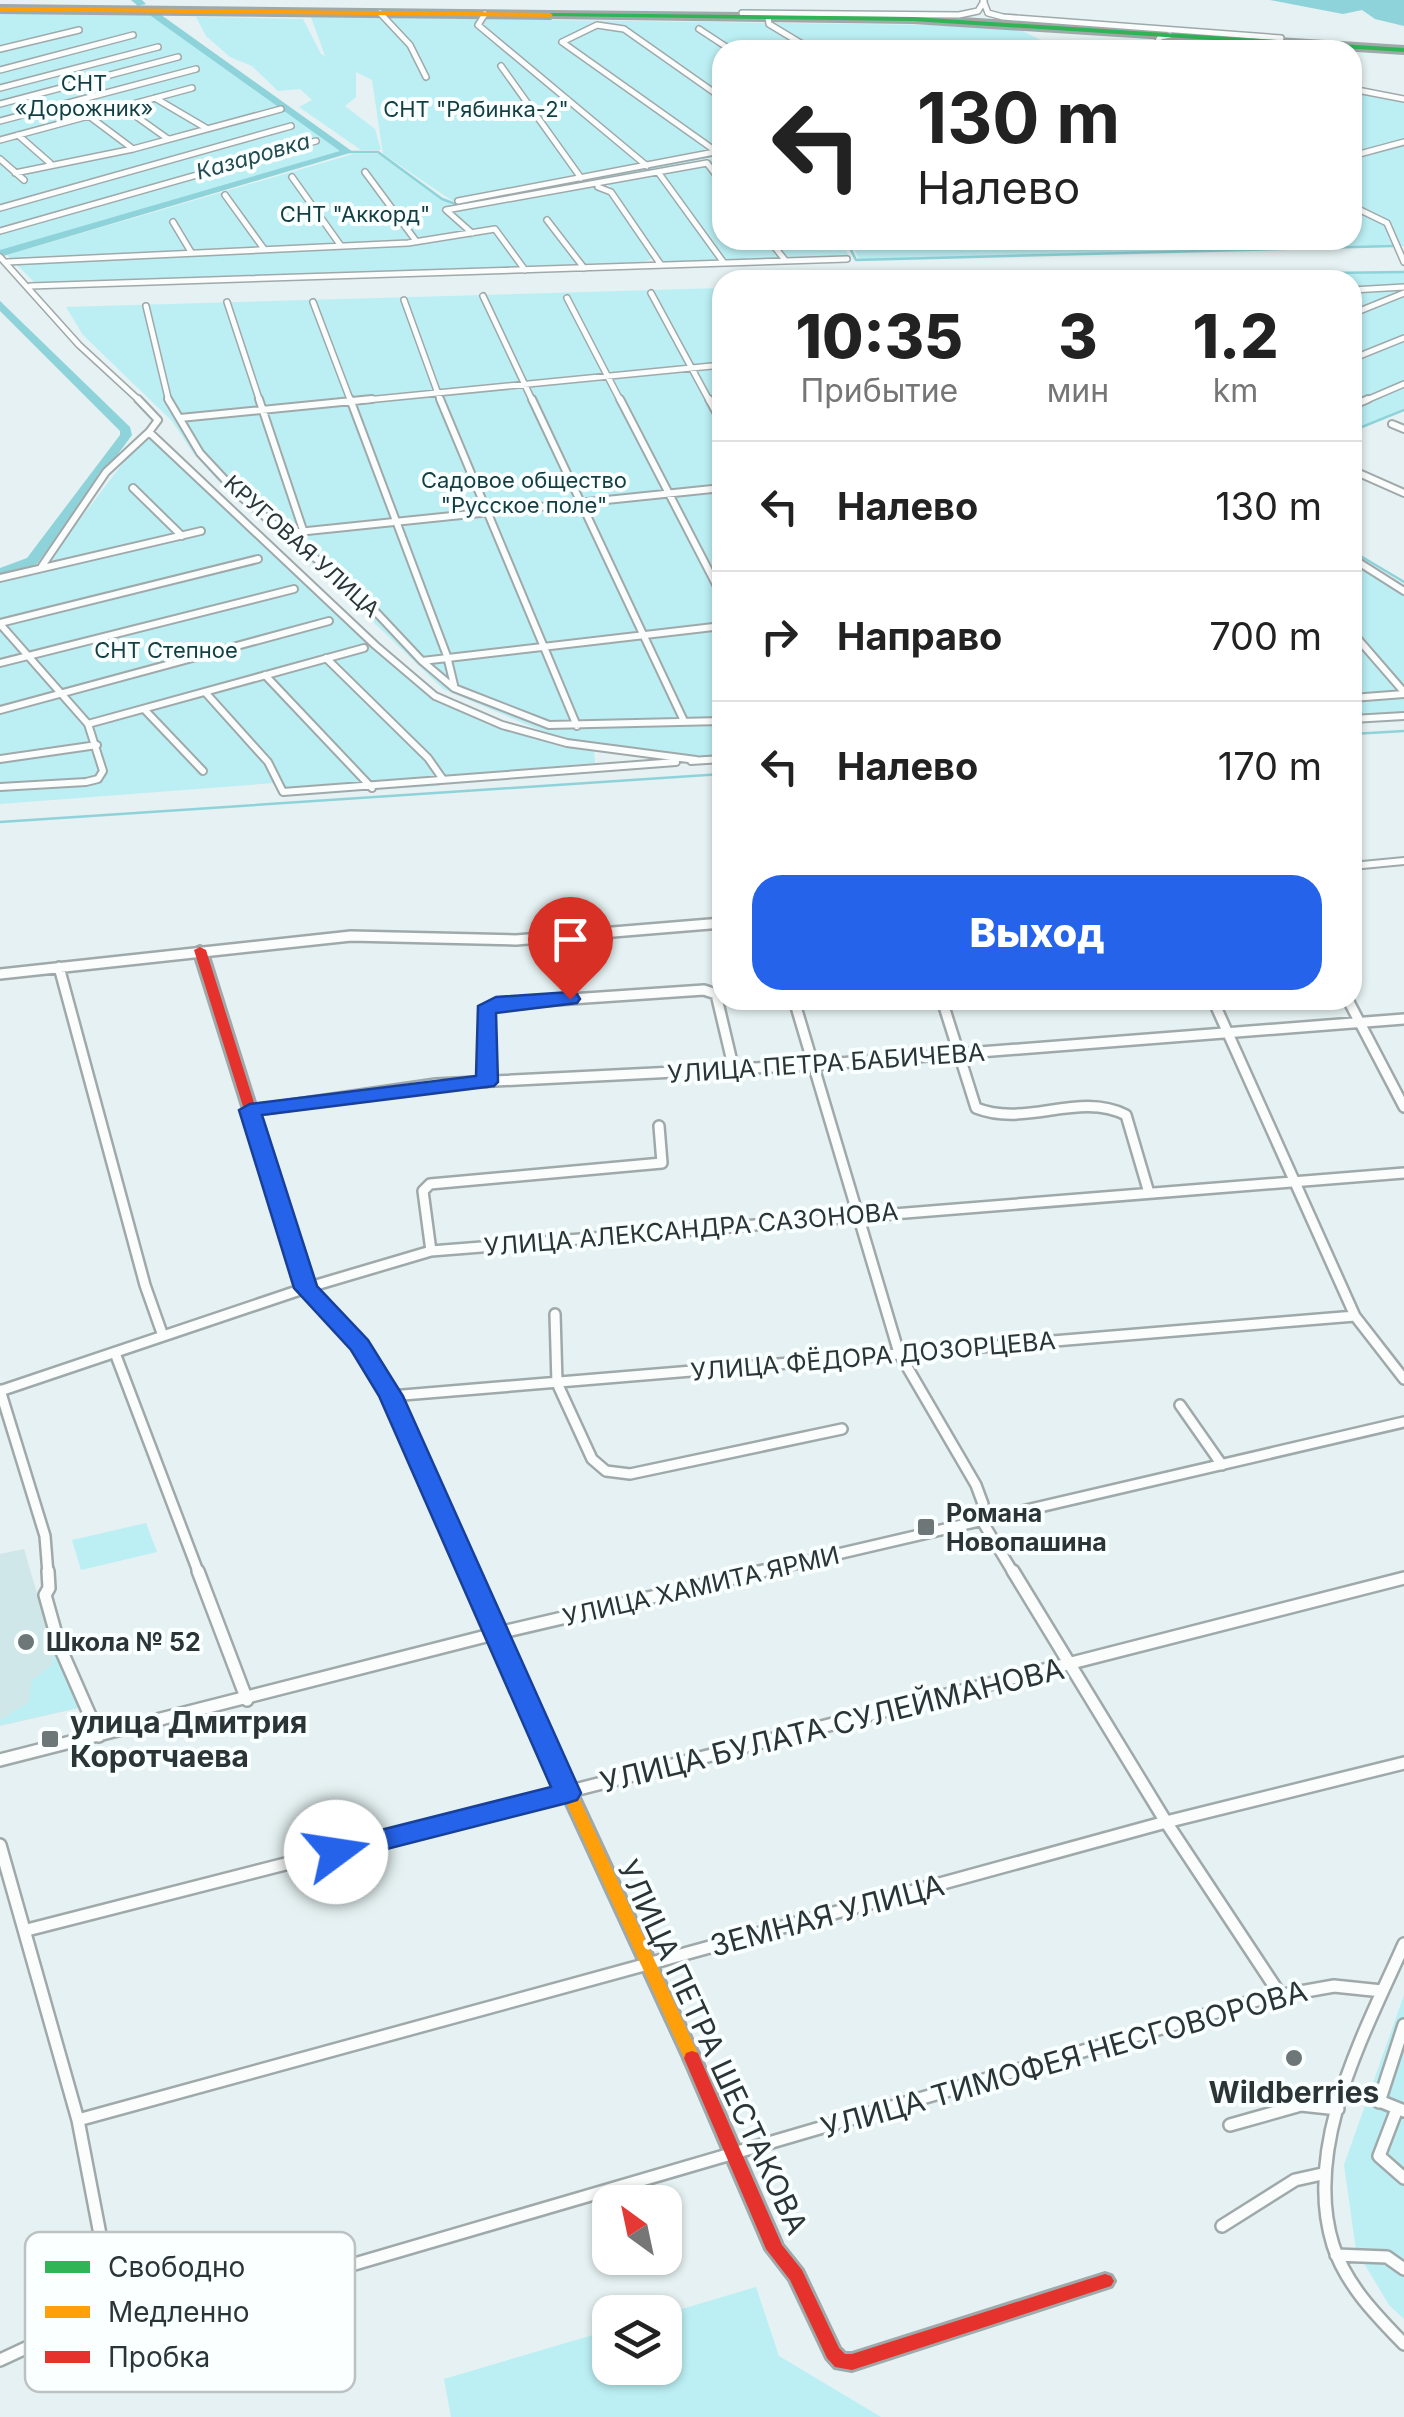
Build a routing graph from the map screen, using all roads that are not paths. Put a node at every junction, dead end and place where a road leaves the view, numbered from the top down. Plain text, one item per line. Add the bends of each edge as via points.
1 (984, 0) edge
2 (0, 7) edge
3 (380, 12) junction
4 (742, 12) junction
5 (592, 16) junction
6 (481, 19) junction
7 (768, 20) junction
8 (987, 22) junction
9 (80, 30) dead end
10 (699, 30) dead end
11 (133, 36) dead end
12 (1280, 38) junction
13 (714, 40) edge
14 (797, 40) edge
15 (1152, 40) edge
16 (1158, 40) edge
17 (1255, 40) edge
18 (1264, 40) edge
19 (1302, 40) edge
20 (1362, 45) edge
21 (1362, 46) edge
22 (158, 47) dead end
23 (1362, 47) edge
24 (1402, 49) edge
25 (0, 50) edge
26 (178, 58) dead end
27 (501, 66) dead end
28 (196, 69) dead end
29 (0, 70) edge
30 (426, 77) dead end
31 (0, 88) edge
32 (192, 88) dead end
33 (712, 91) edge
34 (1362, 91) edge
35 (154, 98) junction
36 (1404, 99) edge
37 (0, 104) edge
38 (123, 107) junction
39 (281, 109) dead end
40 (90, 116) junction
41 (0, 121) edge
42 (292, 126) dead end
43 (206, 128) junction
44 (18, 135) junction
45 (168, 139) junction
46 (0, 140) edge
47 (316, 140) dead end
48 (1404, 143) edge
49 (712, 146) edge
50 (133, 149) junction
51 (712, 153) edge
52 (1362, 154) edge
53 (0, 159) edge
54 (50, 163) dead end
55 (647, 166) junction
56 (712, 171) edge
57 (365, 172) dead end
58 (658, 172) junction
59 (16, 174) junction
60 (292, 177) dead end
61 (581, 178) junction
62 (24, 180) dead end
63 (591, 186) junction
64 (225, 195) dead end
65 (458, 201) dead end
66 (0, 208) edge
67 (1362, 211) edge
68 (547, 220) dead end
69 (173, 222) dead end
70 (0, 232) edge
71 (472, 233) junction
72 (416, 242) junction
73 (341, 246) junction
74 (712, 246) edge
75 (264, 249) junction
76 (715, 250) edge
77 (776, 250) edge
78 (191, 252) junction
79 (2, 259) edge
80 (847, 259) dead end
81 (784, 260) junction
82 (1404, 262) edge
83 (724, 263) junction
84 (661, 264) junction
85 (584, 268) junction
86 (525, 270) junction
87 (30, 286) junction
88 (1362, 290) edge
89 (1404, 290) edge
90 (650, 294) dead end
91 (483, 296) dead end
92 (567, 298) dead end
93 (404, 300) dead end
94 (227, 302) dead end
95 (313, 302) dead end
96 (146, 306) dead end
97 (1362, 309) edge
98 (1404, 338) edge
99 (1362, 355) edge
100 (712, 367) edge
101 (692, 368) junction
102 (607, 376) junction
103 (1404, 384) edge
104 (523, 385) junction
105 (437, 392) junction
106 (352, 401) junction
107 (1362, 402) edge
108 (712, 405) edge
109 (264, 410) junction
110 (180, 418) junction
111 (1392, 424) dead end
112 (1404, 429) edge
113 (149, 432) junction
114 (1362, 474) edge
115 (133, 488) dead end
116 (712, 489) edge
117 (668, 493) junction
118 (1404, 493) edge
119 (578, 502) junction
120 (488, 510) junction
121 (396, 521) junction
122 (303, 530) junction
123 (201, 531) dead end
124 (288, 533) junction
125 (182, 536) junction
126 (258, 559) dead end
127 (1362, 564) edge
128 (42, 566) junction
129 (712, 577) edge
130 (0, 578) edge
131 (294, 589) dead end
132 (1404, 591) edge
133 (329, 621) dead end
134 (0, 624) edge
135 (712, 627) edge
136 (640, 635) junction
137 (1362, 644) edge
138 (544, 645) junction
139 (364, 648) dead end
140 (29, 656) junction
141 (446, 656) junction
142 (326, 658) junction
143 (422, 661) junction
144 (0, 664) edge
145 (265, 675) junction
146 (454, 688) junction
147 (205, 692) junction
148 (62, 693) junction
149 (1404, 693) edge
150 (1362, 697) edge
151 (144, 709) junction
152 (0, 710) edge
153 (1404, 716) edge
154 (1362, 718) edge
155 (684, 721) junction
156 (712, 722) edge
157 (88, 724) junction
158 (577, 726) junction
159 (97, 745) junction
160 (0, 758) edge
161 (712, 759) edge
162 (696, 760) junction
163 (203, 771) dead end
164 (442, 778) junction
165 (0, 787) edge
166 (372, 788) junction
167 (283, 792) joint
168 (1404, 862) edge
169 (1362, 865) edge
170 (712, 924) edge
171 (200, 950) junction
172 (59, 967) junction
173 (0, 974) edge
174 (712, 994) edge
175 (720, 1010) edge
176 (797, 1010) edge
177 (945, 1010) edge
178 (1218, 1010) edge
179 (1353, 1010) edge
180 (1404, 1018) edge
181 (1359, 1022) junction
182 (1228, 1032) junction
183 (959, 1053) junction
184 (813, 1065) junction
185 (734, 1070) junction
186 (487, 1082) junction
187 (1404, 1106) edge
188 (250, 1110) junction
189 (658, 1126) dead end
190 (1404, 1173) edge
191 (1298, 1182) junction
192 (1149, 1193) junction
193 (858, 1214) junction
194 (431, 1251) junction
195 (306, 1288) junction
196 (556, 1314) dead end
197 (1355, 1316) junction
198 (163, 1336) junction
199 (115, 1353) junction
200 (898, 1353) junction
201 (1404, 1380) edge
202 (557, 1383) junction
203 (0, 1391) edge
204 (391, 1396) junction
205 (1180, 1405) dead end
206 (1404, 1422) edge
207 (842, 1430) dead end
208 (1222, 1465) junction
209 (982, 1521) junction
210 (1404, 1578) edge
211 (494, 1634) junction
212 (1068, 1664) junction
213 (247, 1700) junction
214 (99, 1736) junction
215 (0, 1760) edge
216 (1404, 1764) edge
217 (567, 1793) junction
218 (1166, 1822) junction
219 (0, 1845) edge
220 (27, 1930) junction
221 (1404, 1944) edge
222 (650, 1964) junction
223 (1382, 1991) junction
224 (1280, 1996) junction
225 (1403, 2029) edge
226 (1345, 2088) junction
227 (1379, 2102) junction
228 (1338, 2109) junction
229 (1400, 2110) edge
230 (78, 2120) junction
231 (1230, 2125) dead end
232 (733, 2153) junction
233 (1322, 2174) junction
234 (1404, 2178) edge
235 (1222, 2226) dead end
236 (100, 2232) edge
237 (1336, 2255) junction
238 (355, 2264) edge
239 (1404, 2269) edge
240 (1104, 2281) dead end
241 (1404, 2344) edge
242 (25, 2348) edge
243 (0, 2360) edge

1 - 4 street via 978,11 954,15
1 - 12 street via 988,13 1004,17
2 - 3 main road
2 - 5 main road
3 - 6 main road
3 - 30 street via 410,44
4 - 5 main road
4 - 12 main road via 992,18
5 - 6 main road
5 - 7 main road
5 - 33 street via 624,29
5 - 49 street via 562,43
6 - 55 street
7 - 8 main road
7 - 14 street
8 - 15 street via 1136,32
8 - 18 main road
9 - 25 street
10 - 13 street
11 - 29 street
12 - 19 main road
16 - 17 street
20 - 24 main road
21 - 24 main road
22 - 31 street
23 - 24 street
26 - 37 street
27 - 61 street
28 - 41 street
32 - 35 street
34 - 36 street
35 - 38 street
35 - 43 street
38 - 40 street
38 - 45 street
39 - 43 street
40 - 44 street
40 - 50 street
42 - 66 street
43 - 45 street
44 - 46 street
44 - 54 street
45 - 50 street
47 - 70 street
48 - 52 street
50 - 59 street
51 - 55 street
53 - 59 street
55 - 61 street
56 - 58 street via 706,164
57 - 72 street
58 - 63 street
58 - 74 street
59 - 62 street
60 - 73 street
61 - 65 street
63 - 71 street via 446,210
63 - 84 street via 612,192
64 - 75 street
67 - 82 street via 1387,223
68 - 85 street
69 - 78 street
71 - 72 street
71 - 86 street via 496,229
72 - 73 street
73 - 75 street
75 - 78 street
76 - 83 street
77 - 81 street
78 - 79 street
79 - 87 street
80 - 81 street
81 - 83 street
83 - 84 street
84 - 85 street
85 - 86 street
86 - 87 street
87 - 113 street via 80,345 156,415
88 - 89 street
89 - 97 street
90 - 101 street
91 - 104 street
92 - 102 street
93 - 105 street
94 - 109 street
95 - 106 street
96 - 110 street, КРУГОВАЯ УЛИЦА via 169,402
98 - 99 street
100 - 101 street
101 - 102 street
101 - 108 street
102 - 104 street
102 - 117 street
103 - 107 street
104 - 105 street
104 - 119 street
105 - 106 street
105 - 120 street
106 - 109 street
106 - 121 street
109 - 110 street
109 - 122 street
110 - 124 street, КРУГОВАЯ УЛИЦА via 200,453 240,496
111 - 112 street
113 - 128 street via 108,471
113 - 162 street via 435,696 567,743
114 - 118 street
115 - 125 street
116 - 117 street
117 - 119 street
117 - 129 street
119 - 120 street
119 - 136 street
120 - 121 street
120 - 138 street
121 - 122 street
121 - 141 street
122 - 124 street
123 - 125 street
124 - 143 street, КРУГОВАЯ УЛИЦА
125 - 128 street
126 - 134 street
127 - 132 street
128 - 130 street
131 - 140 street
133 - 148 street
134 - 140 street
135 - 136 street
136 - 138 street
136 - 155 street
137 - 149 street
138 - 141 street
138 - 158 street
139 - 142 street
140 - 144 street
140 - 148 street
141 - 143 street
141 - 146 street
142 - 145 street
142 - 164 street
143 - 146 street, КРУГОВАЯ УЛИЦА
145 - 147 street
145 - 166 street
146 - 158 street, КРУГОВАЯ УЛИЦА via 515,715
147 - 151 street
147 - 167 street via 268,762
148 - 152 street
148 - 157 street
149 - 150 street
151 - 157 street
151 - 163 street
153 - 154 street
155 - 156 street, КРУГОВАЯ УЛИЦА
155 - 158 street, КРУГОВАЯ УЛИЦА
157 - 159 street
159 - 160 street
159 - 165 street via 103,770 98,778
161 - 162 street
162 - 164 street
164 - 166 street
166 - 167 street
168 - 169 street
170 - 171 street via 516,940 351,936
171 - 172 street
171 - 188 main road
172 - 173 street
172 - 198 street
174 - 186 street via 496,1004 485,1010
175 - 185 street
176 - 184 street
177 - 183 street
178 - 182 street
179 - 181 street
180 - 181 street, УЛИЦА ПЕТРА БАБИЧЕВА
181 - 182 street, УЛИЦА ПЕТРА БАБИЧЕВА
181 - 187 street
182 - 183 street, УЛИЦА ПЕТРА БАБИЧЕВА
182 - 191 street
183 - 184 street, УЛИЦА ПЕТРА БАБИЧЕВА
183 - 192 street via 976,1108 986,1114 1100,1106 1123,1112
184 - 185 street, УЛИЦА ПЕТРА БАБИЧЕВА
184 - 193 street
185 - 186 street, УЛИЦА ПЕТРА БАБИЧЕВА
186 - 188 street, УЛИЦА ПЕТРА БАБИЧЕВА
188 - 195 main road
189 - 194 street via 662,1163 430,1184 423,1191
190 - 191 street, УЛИЦА АЛЕКСАНДРА САЗОНОВА
191 - 192 street, УЛИЦА АЛЕКСАНДРА САЗОНОВА
191 - 197 street
192 - 193 street, УЛИЦА АЛЕКСАНДРА САЗОНОВА
193 - 194 street, УЛИЦА АЛЕКСАНДРА САЗОНОВА
193 - 200 street
194 - 195 street, УЛИЦА АЛЕКСАНДРА САЗОНОВА
195 - 198 street, УЛИЦА АЛЕКСАНДРА САЗОНОВА
195 - 204 main road, УЛИЦА ПЕТРА ШЕСТАКОВА via 360,1345
196 - 202 street
197 - 200 street, УЛИЦА ФЁДОРА ДОЗОРЦЕВА
197 - 201 street
198 - 199 street, УЛИЦА АЛЕКСАНДРА САЗОНОВА
199 - 203 street, УЛИЦА АЛЕКСАНДРА САЗОНОВА
199 - 213 street
200 - 202 street, УЛИЦА ФЁДОРА ДОЗОРЦЕВА
200 - 209 street via 976,1485
202 - 204 street, УЛИЦА ФЁДОРА ДОЗОРЦЕВА
202 - 207 street via 592,1459 606,1472 630,1474
203 - 214 street via 46,1536 45,1595 58,1645
204 - 211 main road, УЛИЦА ПЕТРА ШЕСТАКОВА
205 - 208 street
206 - 208 street, УЛИЦА ХАМИТА ЯРМИ
208 - 209 street, УЛИЦА ХАМИТА ЯРМИ
209 - 211 street, УЛИЦА ХАМИТА ЯРМИ
209 - 212 street
210 - 212 street, УЛИЦА БУЛАТА СУЛЕЙМАНОВА
211 - 213 street, УЛИЦА ХАМИТА ЯРМИ
211 - 217 main road, УЛИЦА ПЕТРА ШЕСТАКОВА
212 - 217 street, УЛИЦА БУЛАТА СУЛЕЙМАНОВА
212 - 218 street
213 - 214 street, УЛИЦА ХАМИТА ЯРМИ
214 - 215 street, УЛИЦА ХАМИТА ЯРМИ
216 - 218 street, ЗЕМНАЯ УЛИЦА
217 - 220 street, УЛИЦА БУЛАТА СУЛЕЙМАНОВА
217 - 222 main road, УЛИЦА ПЕТРА ШЕСТАКОВА
218 - 222 street, ЗЕМНАЯ УЛИЦА
218 - 224 street
219 - 220 street
220 - 230 street
221 - 223 street
222 - 230 street, ЗЕМНАЯ УЛИЦА
222 - 232 main road, УЛИЦА ПЕТРА ШЕСТАКОВА
223 - 224 street, УЛИЦА ТИМОФЕЯ НЕСГОВОРОВА via 1328,1986
223 - 226 street
224 - 232 street, УЛИЦА ТИМОФЕЯ НЕСГОВОРОВА
225 - 227 street
226 - 227 street
226 - 228 street
227 - 229 street
228 - 231 street via 1301,2105
228 - 233 street
229 - 234 street via 1379,2156
230 - 236 street
232 - 238 street, УЛИЦА ТИМОФЕЯ НЕСГОВОРОВА
232 - 240 main road, УЛИЦА ПЕТРА ШЕСТАКОВА via 775,2249 796,2274 841,2362
233 - 235 street via 1295,2180
233 - 237 street
237 - 239 street via 1387,2256
237 - 241 street via 1363,2301
242 - 243 street

